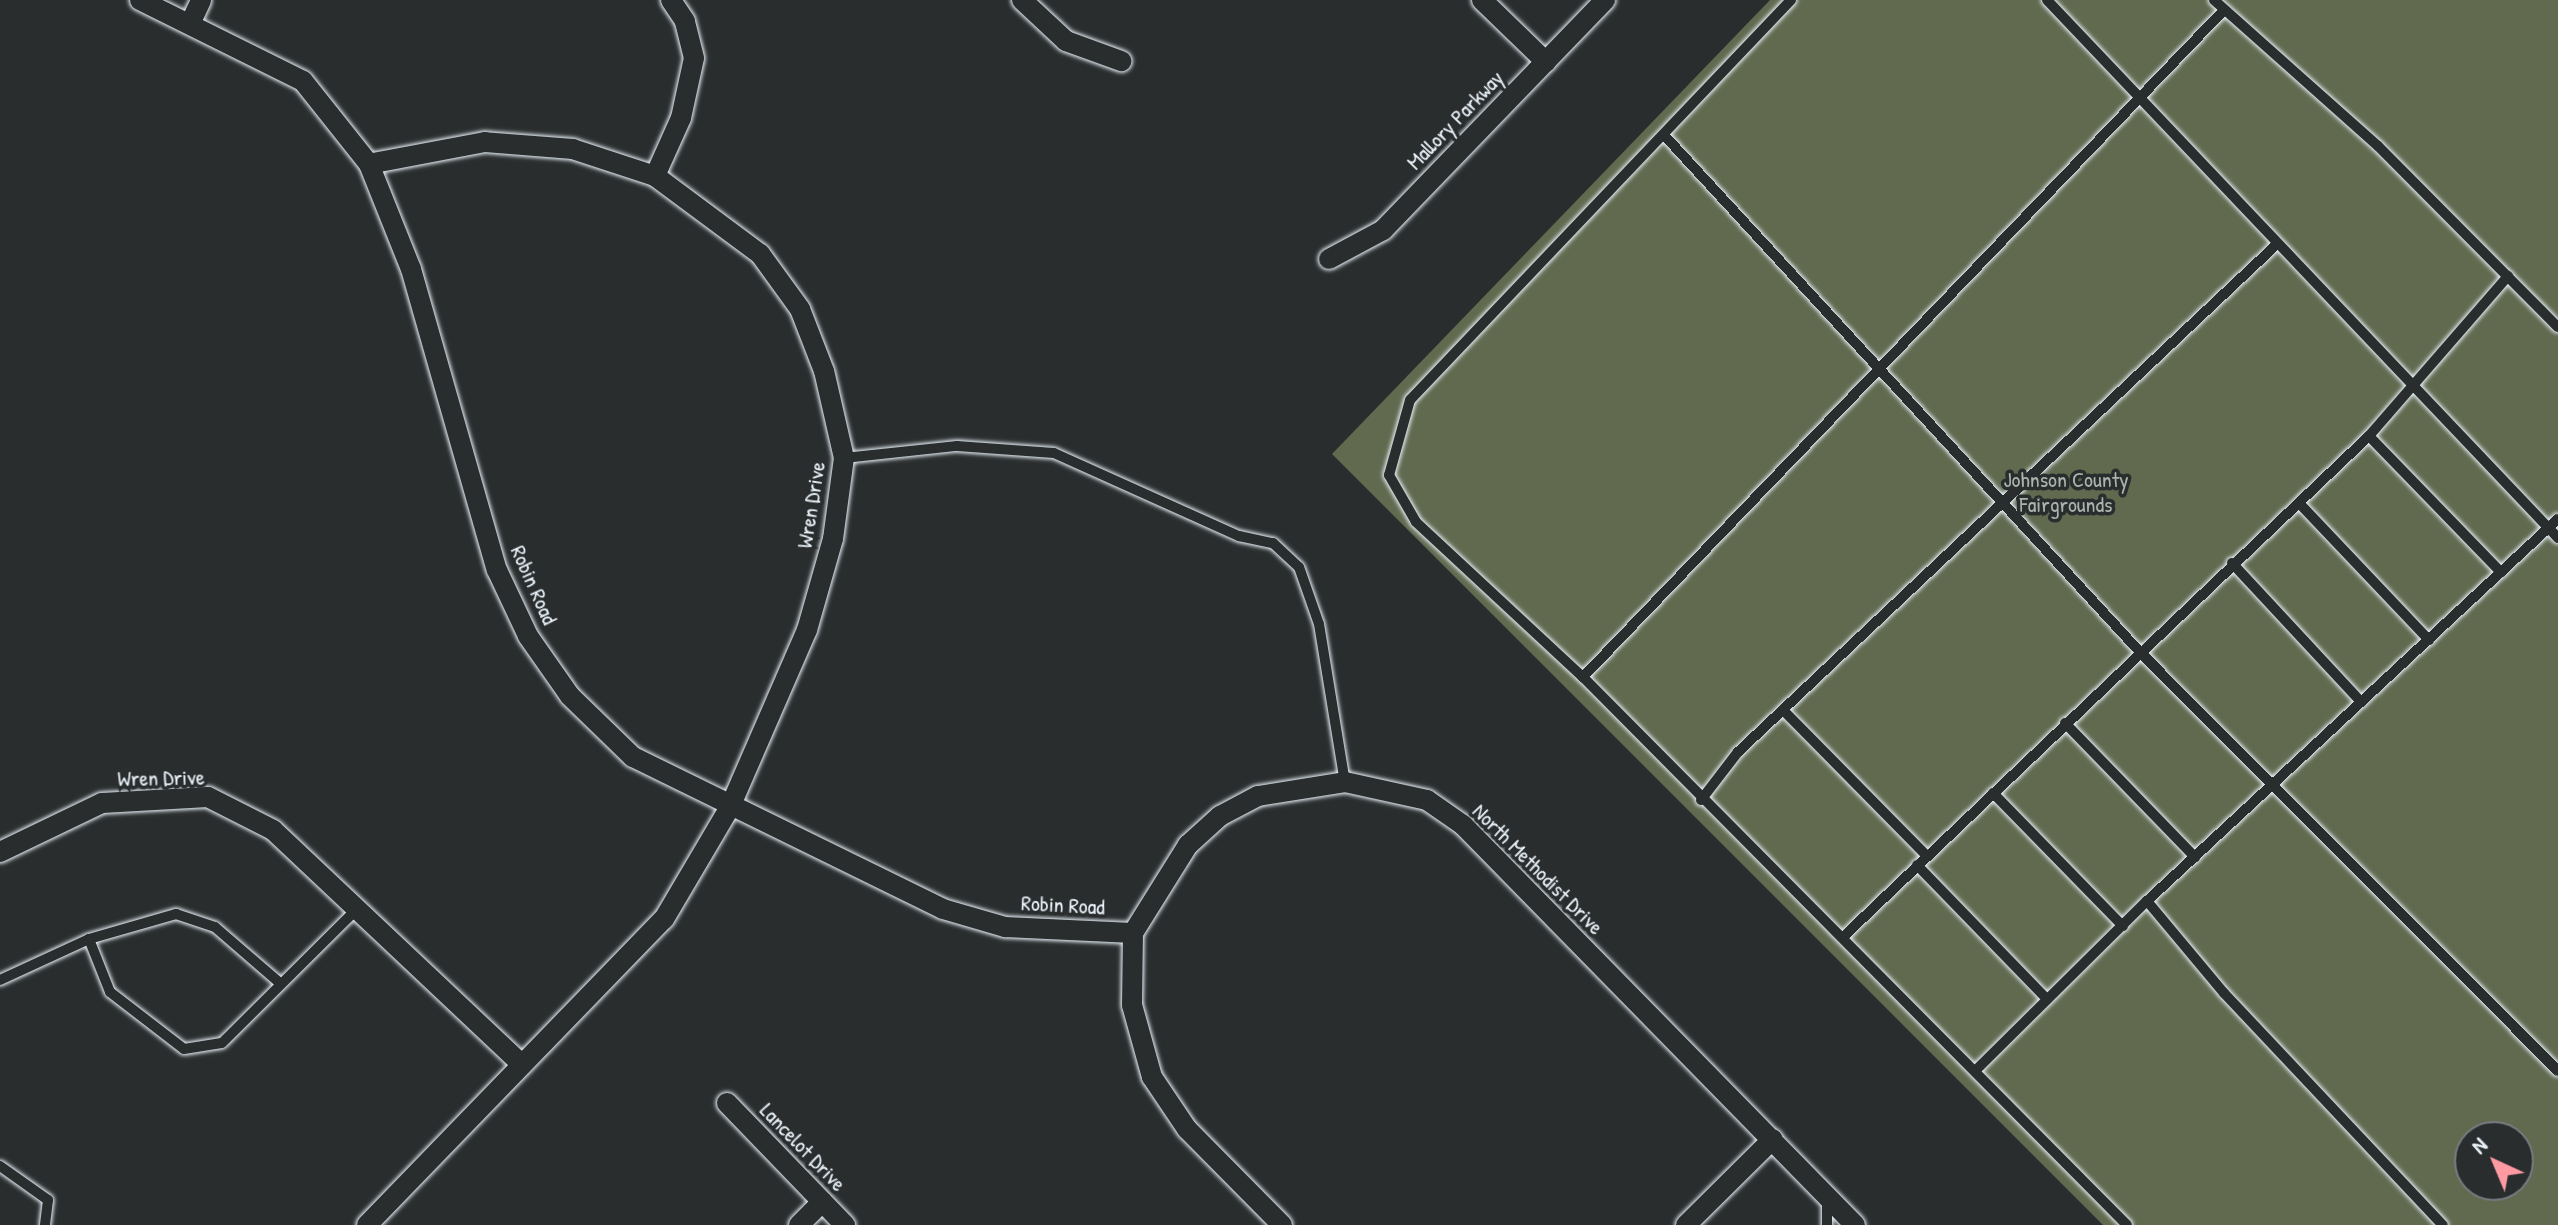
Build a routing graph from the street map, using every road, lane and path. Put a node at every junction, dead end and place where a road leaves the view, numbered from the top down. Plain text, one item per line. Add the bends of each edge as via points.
1 (140, 0) edge
2 (201, 0) edge
3 (671, 0) edge
4 (1022, 0) edge
5 (1482, 0) edge
6 (1605, 0) edge
7 (1791, 0) edge
8 (2047, 0) edge
9 (2214, 0) edge
10 (2224, 10) junction
11 (190, 24) junction
12 (1121, 61) dead end
13 (1546, 62) junction
14 (2137, 100) junction
15 (1664, 135) junction
16 (369, 164) junction
17 (655, 176) junction
18 (2275, 246) junction
19 (1329, 259) dead end
20 (2508, 276) junction
21 (2558, 327) edge
22 (1878, 370) junction
23 (2412, 385) junction
24 (2369, 436) junction
25 (844, 458) junction
26 (2002, 503) junction
27 (2299, 503) junction
28 (2558, 519) edge
29 (2548, 527) junction
30 (2558, 538) edge
31 (2232, 563) junction
32 (2501, 572) junction
33 (2429, 640) junction
34 (2139, 651) junction
35 (1583, 677) junction
36 (2361, 702) junction
37 (1783, 710) junction
38 (2065, 723) junction
39 (1345, 782) junction
40 (2274, 784) junction
41 (1993, 793) junction
42 (1701, 800) junction
43 (730, 807) junction
44 (0, 852) edge
45 (1927, 856) junction
46 (2195, 857) junction
47 (1917, 865) junction
48 (2147, 901) junction
49 (357, 909) junction
50 (2123, 926) junction
51 (1133, 933) junction
52 (1843, 937) junction
53 (89, 939) junction
54 (0, 980) edge
55 (281, 984) junction
56 (2047, 999) junction
57 (522, 1065) junction
58 (1976, 1070) junction
59 (2558, 1071) edge
60 (727, 1103) dead end
61 (1773, 1139) junction
62 (0, 1166) edge
63 (1827, 1196) junction
64 (822, 1202) junction
65 (45, 1225) edge
66 (367, 1225) edge
67 (799, 1225) edge
68 (845, 1225) edge
69 (1282, 1225) edge
70 (1686, 1225) edge
71 (1827, 1225) edge
72 (1855, 1225) edge
73 (2127, 1225) edge
74 (2443, 1225) edge

1 - 11 street, Robin Road
2 - 11 street
3 - 17 street via 685,21 694,58 681,118
4 - 12 street via 1066,41
5 - 13 street
6 - 13 street, Mallory Parkway
7 - 15 lane
8 - 14 lane
9 - 10 lane
10 - 14 lane
10 - 20 lane via 2378,146
11 - 16 street, Robin Road via 303,81
13 - 19 street, Mallory Parkway via 1383,230
14 - 18 lane
14 - 22 lane
15 - 22 lane
15 - 35 lane via 1410,400 1389,475 1416,522
16 - 17 street, Wren Drive via 485,142 573,149
16 - 43 street, Robin Road via 411,269 497,570 528,636 570,696 633,757
17 - 25 street, Wren Drive via 760,254 800,309 824,371
18 - 23 lane
18 - 26 lane
20 - 21 lane
20 - 23 lane
22 - 26 lane
22 - 35 lane
23 - 24 lane
23 - 29 lane
24 - 27 lane
24 - 32 lane
25 - 39 lane via 957,446 1054,453 1239,536 1273,543 1299,567 1319,624
25 - 43 street, Wren Drive via 833,539 807,630
26 - 34 lane
26 - 37 lane
27 - 31 lane
27 - 33 lane
28 - 29 lane
29 - 30 lane
29 - 32 lane
31 - 34 lane
31 - 36 lane
32 - 33 lane
33 - 36 lane
34 - 38 lane
34 - 40 lane
35 - 42 lane
36 - 40 lane
37 - 42 lane via 1738,752
37 - 45 lane
38 - 41 lane
38 - 46 lane
39 - 51 street, North Methodist Drive via 1258,796 1220,816 1172,867
39 - 61 street, North Methodist Drive via 1427,800 1463,825
40 - 46 lane
40 - 59 lane
41 - 45 lane
41 - 50 lane
42 - 52 lane
43 - 51 street, Robin Road via 943,909 1005,927
43 - 57 street, Wren Drive via 664,919
44 - 49 street, Wren Drive via 102,803 208,797 273,830
45 - 47 lane
46 - 48 lane
47 - 52 lane
47 - 56 lane
48 - 50 lane
48 - 74 lane via 2224,993
49 - 55 lane
49 - 57 street, Wren Drive
50 - 56 lane
51 - 69 street, North Methodist Drive via 1132,1005 1152,1077 1187,1129
52 - 58 lane
53 - 54 lane
53 - 55 lane via 176,914 215,927
53 - 55 lane via 110,992 184,1049 222,1043
56 - 58 lane
57 - 66 street, Wren Drive
58 - 73 lane
60 - 64 street, Lancelot Drive
61 - 63 street, North Methodist Drive
61 - 70 street
62 - 65 lane via 48,1200
63 - 71 lane
63 - 72 street, North Methodist Drive
64 - 67 street
64 - 68 street, Lancelot Drive

